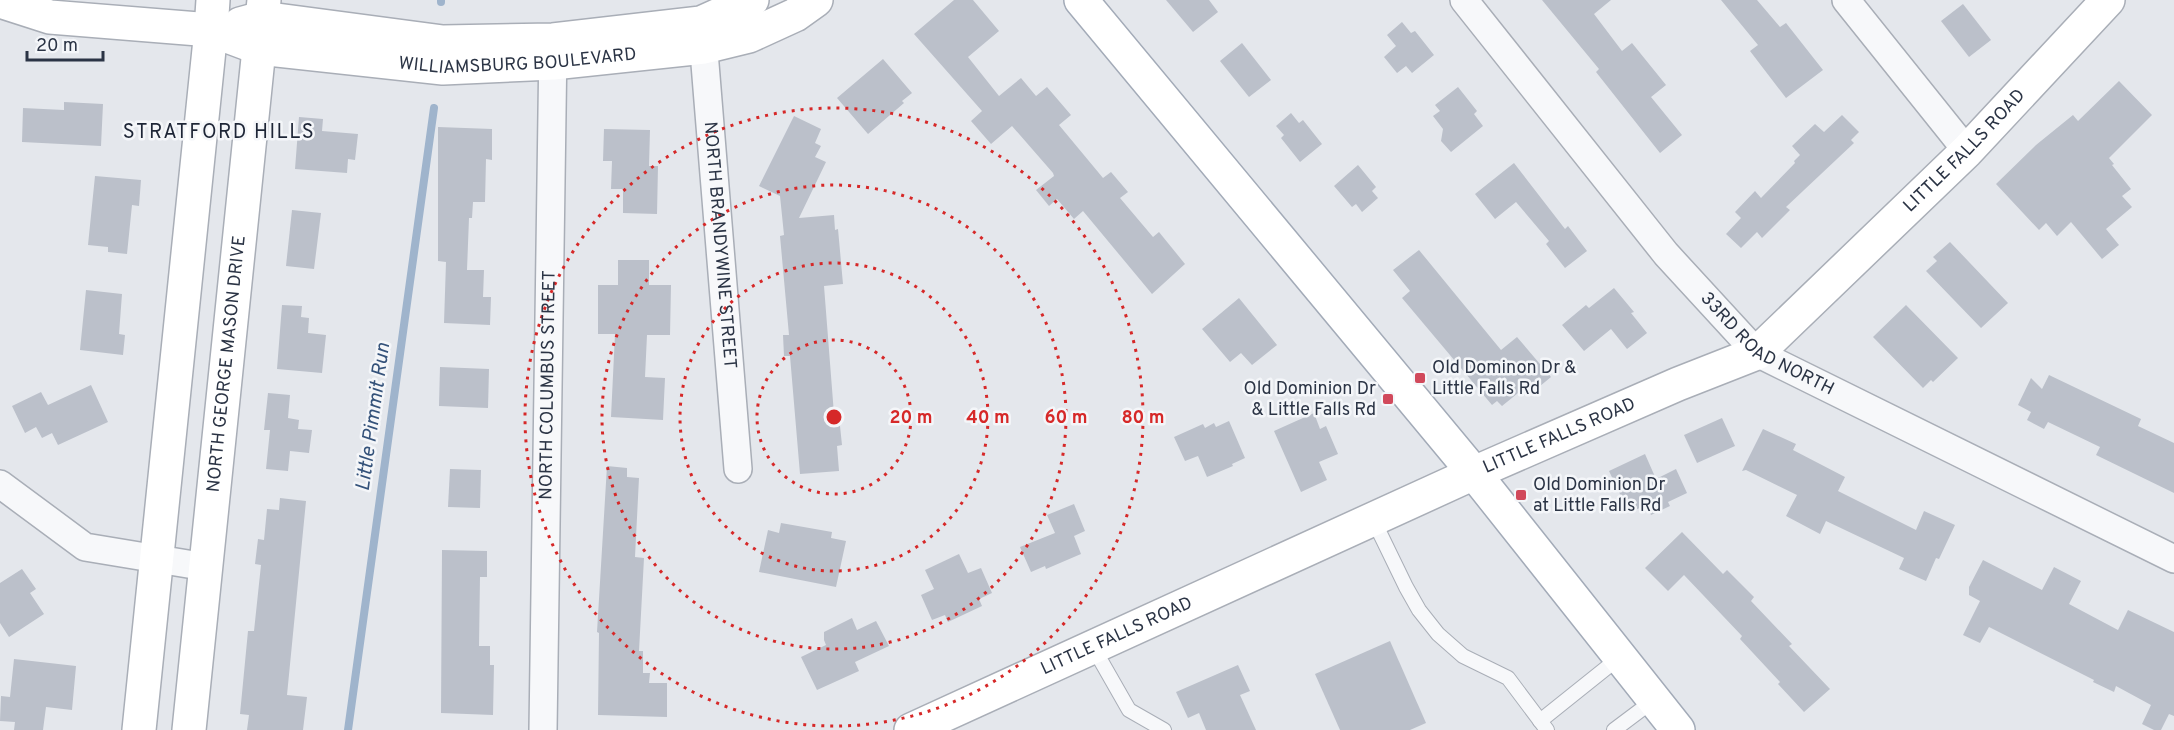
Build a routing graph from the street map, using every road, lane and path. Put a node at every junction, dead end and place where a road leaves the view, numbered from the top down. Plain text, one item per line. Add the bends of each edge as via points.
1 (752, 0) edge
2 (816, 0) edge
3 (1082, 0) edge
4 (1464, 0) edge
5 (1846, 0) edge
6 (2108, 0) edge
7 (0, 1) edge
8 (212, 15) edge
9 (262, 22) edge
10 (703, 35) junction
11 (553, 52) junction
12 (1968, 151) junction
13 (1757, 353) junction
14 (738, 469) dead end
15 (1474, 473) junction
16 (0, 484) edge
17 (1373, 519) junction
18 (157, 559) junction
19 (2174, 559) edge
20 (206, 567) junction
21 (1093, 647) junction
22 (1620, 657) junction
23 (1654, 700) junction
24 (1544, 725) edge
25 (139, 730) edge
26 (189, 730) edge
27 (543, 730) edge
28 (911, 730) edge
29 (1164, 730) edge
30 (1614, 730) edge
31 (1678, 730) edge

1 - 10 street, WILLIAMSBURG BOULEVARD
2 - 10 street, WILLIAMSBURG BOULEVARD via 795,15 749,36
3 - 15 street
4 - 13 street, 33RD ROAD NORTH via 1666,254
5 - 12 street
6 - 12 street, LITTLE FALLS ROAD
7 - 8 street, WILLIAMSBURG BOULEVARD via 50,17
8 - 9 street, WILLIAMSBURG BOULEVARD
8 - 18 street
9 - 11 street, WILLIAMSBURG BOULEVARD via 443,68
9 - 20 street, NORTH GEORGE MASON DRIVE
10 - 11 street, WILLIAMSBURG BOULEVARD
10 - 14 street, NORTH BRANDYWINE STREET
11 - 27 street, NORTH COLUMBUS STREET
12 - 13 street, LITTLE FALLS ROAD
13 - 15 street, LITTLE FALLS ROAD
13 - 19 street, 33RD ROAD NORTH
15 - 17 street, LITTLE FALLS ROAD
15 - 22 street
16 - 18 street via 85,547
17 - 21 street, LITTLE FALLS ROAD
17 - 24 lane via 1419,610 1438,634 1463,656 1508,678
18 - 20 street
18 - 25 street
20 - 26 street, NORTH GEORGE MASON DRIVE
21 - 28 street, LITTLE FALLS ROAD
21 - 29 lane via 1129,710
22 - 23 street
22 - 24 lane
23 - 30 lane
23 - 31 street

